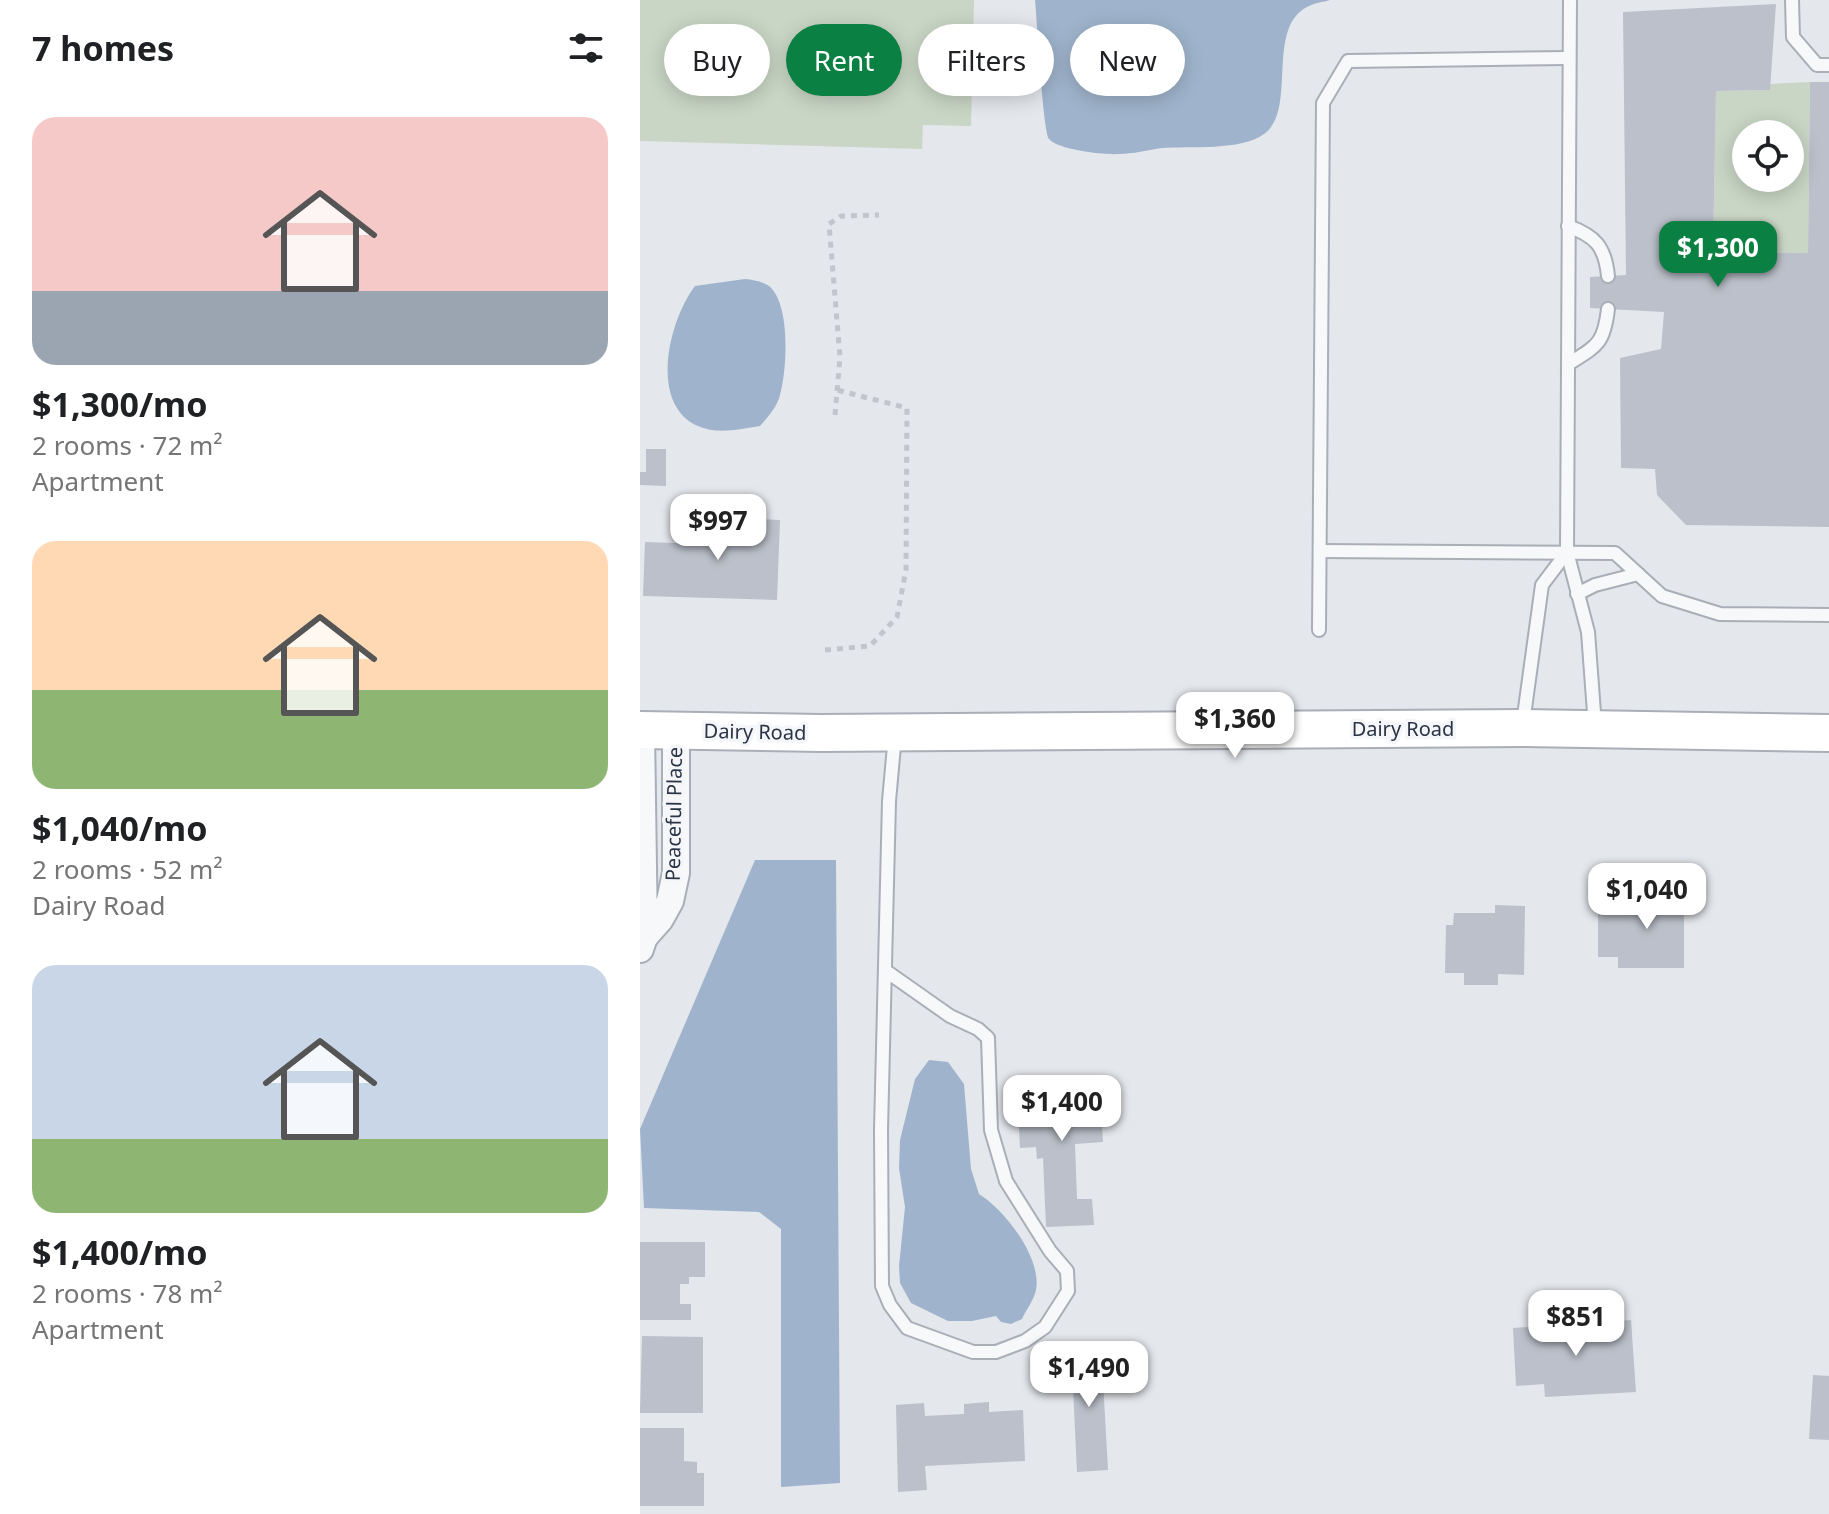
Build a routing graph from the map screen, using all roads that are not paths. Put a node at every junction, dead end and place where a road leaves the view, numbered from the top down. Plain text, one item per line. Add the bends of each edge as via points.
1 (1570, 0) edge
2 (1792, 0) edge
3 (1568, 58) junction
4 (1829, 65) edge
5 (1568, 226) junction
6 (1608, 276) dead end
7 (1608, 309) dead end
8 (1568, 364) junction
9 (1320, 551) junction
10 (1567, 552) junction
11 (1638, 574) junction
12 (1577, 594) junction
13 (1829, 615) edge
14 (1319, 630) dead end
15 (1523, 728) junction
16 (1595, 729) junction
17 (652, 730) edge
18 (895, 732) junction
19 (1829, 733) edge
20 (642, 943) edge
21 (886, 971) junction

1 - 3 lane
2 - 4 lane via 1793,37 1817,65
3 - 5 lane
3 - 9 lane via 1348,61 1323,103
5 - 6 lane via 1590,234 1606,259
5 - 8 lane
7 - 8 lane via 1599,345
8 - 10 lane
9 - 10 lane
9 - 14 lane
10 - 11 lane via 1615,553
10 - 12 lane
10 - 15 lane via 1542,585
11 - 12 lane
11 - 13 lane via 1662,596 1720,614
12 - 16 lane via 1588,632
15 - 16 street, Dairy Road
15 - 18 street, Dairy Road
16 - 19 street, Dairy Road
17 - 18 street, Dairy Road
17 - 20 street, Peaceful Place
18 - 21 lane
21 - 21 lane via 882,1286 907,1328 973,1352 996,1352 1045,1327 1068,1291 1067,1271 1006,1181 991,1130 988,1038

